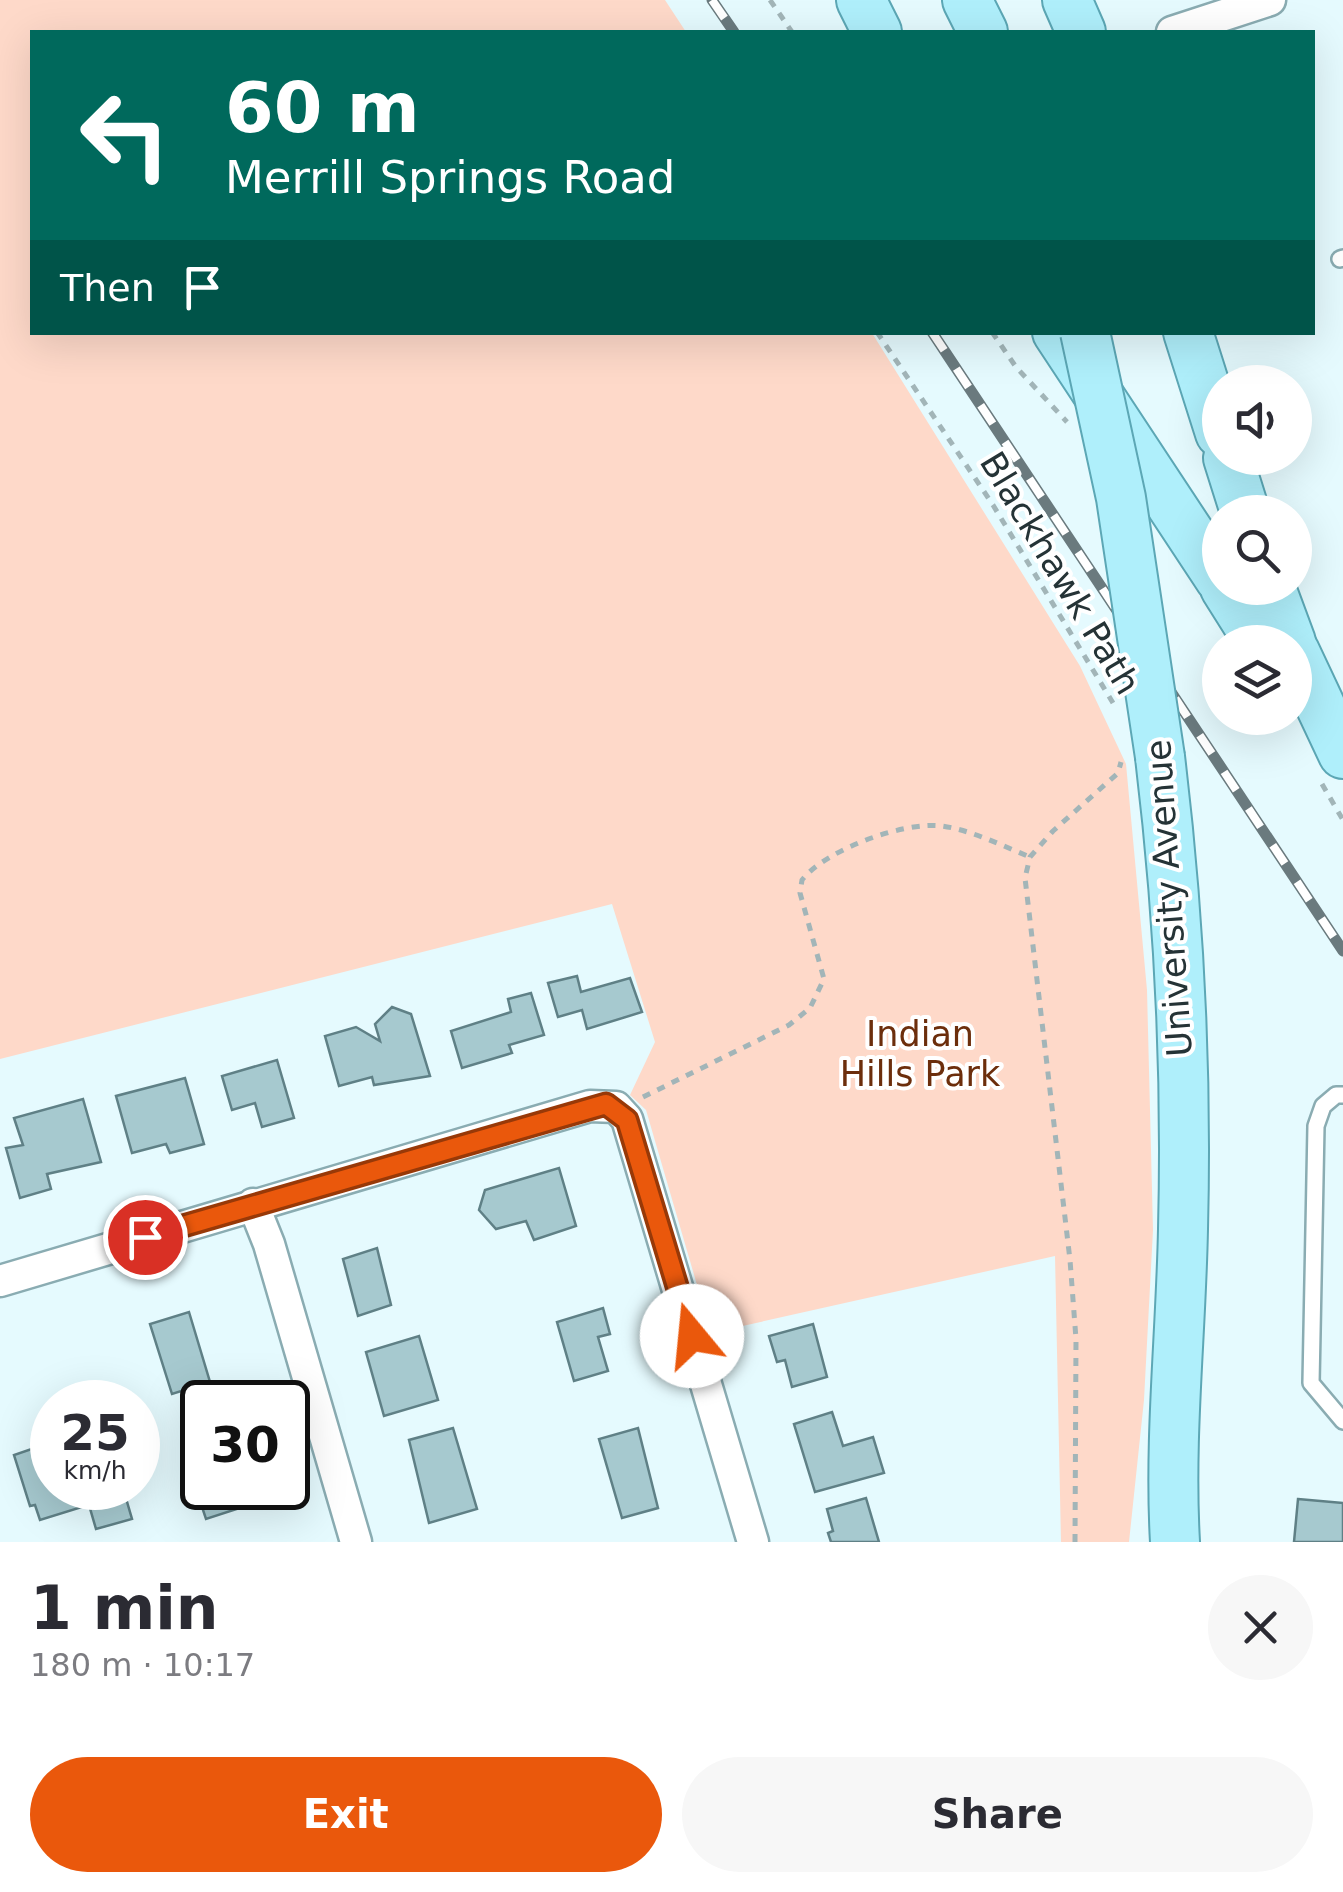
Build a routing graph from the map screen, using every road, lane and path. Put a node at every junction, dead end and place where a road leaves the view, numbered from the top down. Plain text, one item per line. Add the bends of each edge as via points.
1 (770, 0) edge
2 (861, 0) edge
3 (968, 0) edge
4 (1001, 0) edge
5 (1067, 0) edge
6 (1270, 0) edge
7 (791, 30) edge
8 (876, 30) edge
9 (982, 30) edge
10 (1008, 30) edge
11 (1080, 30) edge
12 (1178, 30) edge
13 (879, 335) edge
14 (1058, 335) edge
15 (1086, 335) edge
16 (1189, 335) edge
17 (1202, 376) edge
18 (1202, 552) edge
19 (1312, 688) edge
20 (1118, 710) dead end
21 (1312, 726) edge
22 (1124, 752) dead end
23 (1343, 754) edge
24 (1343, 773) edge
25 (1030, 857) junction
26 (1343, 1095) edge
27 (618, 1109) junction
28 (254, 1204) junction
29 (0, 1281) edge
30 (1343, 1398) edge
31 (1343, 1418) edge
32 (1171, 1470) junction
33 (356, 1542) edge
34 (753, 1542) edge
35 (1075, 1542) edge
36 (1151, 1542) edge
37 (1175, 1542) edge

1 - 7 path
2 - 8 main road
3 - 9 main road
4 - 10 main road
5 - 11 main road
6 - 12 street
13 - 20 path, Blackhawk Path
14 - 18 main road
15 - 32 main road, University Avenue, bridge via 1143,627 1176,933 1184,1206
16 - 17 main road
19 - 23 main road
21 - 24 main road
22 - 25 path, Blackhawk Path via 1118,773
25 - 27 path via 943,826 831,854 802,880 800,893 824,979 810,1008
25 - 35 path via 1025,878 1076,1339
26 - 31 lane via 1323,1106 1316,1126 1311,1383
27 - 28 street via 590,1106
27 - 34 street via 627,1120
28 - 29 street
28 - 33 street
30 - 31 lane
32 - 36 main road, University Avenue
32 - 37 main road, University Avenue

